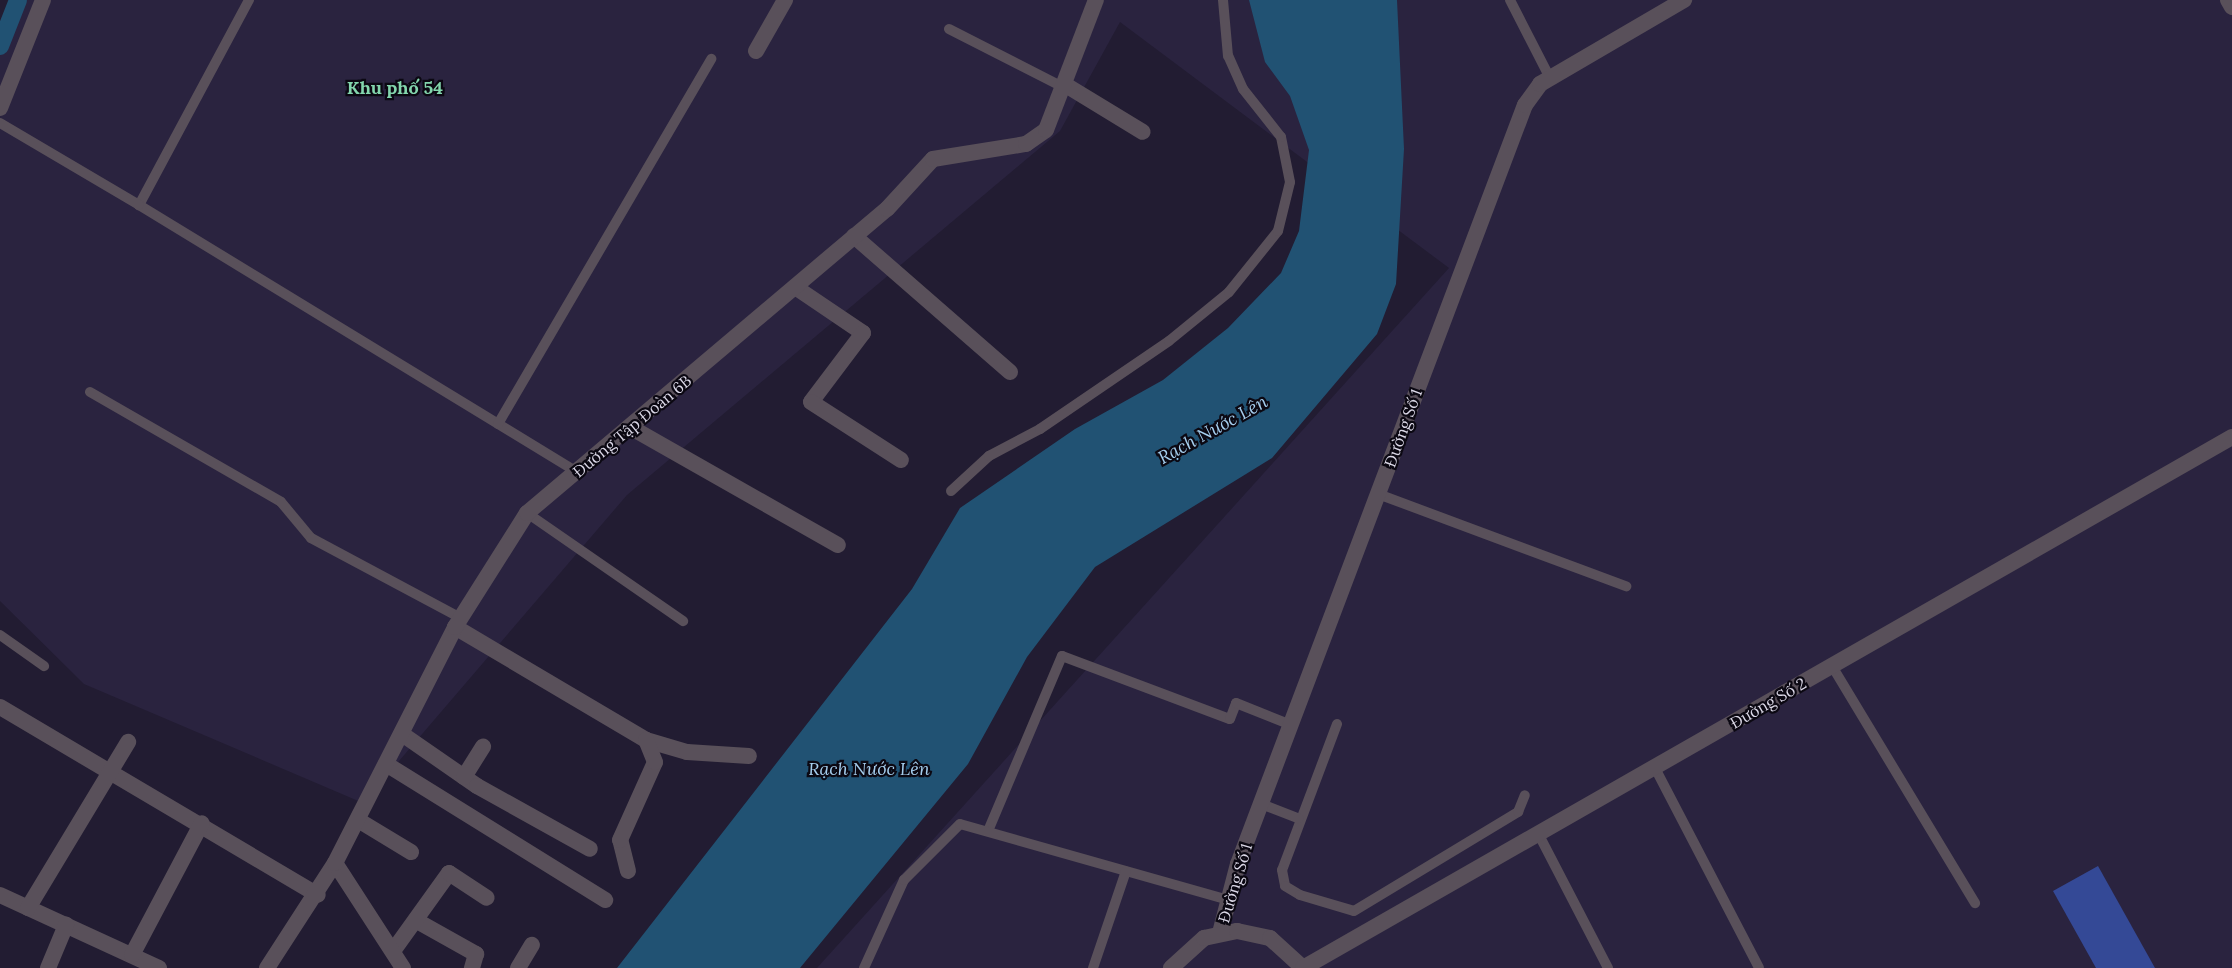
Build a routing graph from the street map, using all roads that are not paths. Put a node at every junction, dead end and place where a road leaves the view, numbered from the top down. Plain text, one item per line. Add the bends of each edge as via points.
1 (43, 0) edge
2 (249, 0) edge
3 (785, 0) edge
4 (1096, 0) edge
5 (1223, 0) edge
6 (1510, 0) edge
7 (1684, 0) edge
8 (2228, 0) edge
9 (2232, 7) edge
10 (949, 29) dead end
11 (756, 51) dead end
12 (711, 59) dead end
13 (1550, 78) junction
14 (1063, 86) junction
15 (0, 108) edge
16 (0, 123) edge
17 (1143, 132) dead end
18 (139, 206) junction
19 (854, 236) junction
20 (795, 287) junction
21 (1010, 372) dead end
22 (90, 392) dead end
23 (498, 424) junction
24 (630, 427) junction
25 (2232, 437) edge
26 (901, 460) dead end
27 (576, 472) junction
28 (951, 491) dead end
29 (1378, 494) junction
30 (527, 513) junction
31 (838, 545) dead end
32 (1626, 586) dead end
33 (683, 621) dead end
34 (458, 623) junction
35 (0, 635) edge
36 (44, 666) dead end
37 (1832, 666) junction
38 (0, 707) edge
39 (1337, 724) dead end
40 (1291, 725) junction
41 (402, 734) junction
42 (646, 740) junction
43 (128, 742) dead end
44 (483, 746) dead end
45 (749, 756) dead end
46 (386, 764) junction
47 (1655, 768) junction
48 (107, 771) junction
49 (464, 777) junction
50 (1525, 795) dead end
51 (1261, 804) junction
52 (1298, 819) junction
53 (358, 820) junction
54 (202, 823) junction
55 (988, 831) junction
56 (1539, 835) junction
57 (590, 849) dead end
58 (411, 852) dead end
59 (335, 863) junction
60 (628, 871) dead end
61 (1126, 871) junction
62 (0, 895) edge
63 (318, 895) junction
64 (487, 898) dead end
65 (605, 900) dead end
66 (1229, 900) junction
67 (1976, 903) dead end
68 (28, 908) junction
69 (417, 921) junction
70 (66, 925) junction
71 (1220, 933) junction
72 (532, 945) dead end
73 (393, 951) junction
74 (132, 956) junction
75 (48, 968) edge
76 (159, 968) edge
77 (267, 968) edge
78 (403, 968) edge
79 (472, 968) edge
80 (518, 968) edge
81 (864, 968) edge
82 (1093, 968) edge
83 (1171, 968) edge
84 (1303, 968) edge
85 (1608, 968) edge
86 (1759, 968) edge

1 - 15 street
2 - 18 lane
3 - 11 street
4 - 14 street, Đường Tập Đoàn 6B
5 - 28 lane via 1228,56 1243,89 1281,138 1290,182 1278,231 1229,292 1170,341 1040,429 989,456
6 - 13 lane
7 - 13 street, Đường Số 1
8 - 9 street
10 - 14 lane
12 - 23 lane
13 - 29 street, Đường Số 1 via 1525,105
14 - 17 street
14 - 19 street, Đường Tập Đoàn 6B via 1046,130 1026,144 933,159
16 - 18 lane
18 - 23 lane
19 - 20 street, Đường Tập Đoàn 6B
19 - 21 street
20 - 24 street, Đường Tập Đoàn 6B
20 - 26 street via 863,333 811,402
22 - 34 lane via 281,502 311,538
23 - 27 lane
24 - 27 street, Đường Tập Đoàn 6B
24 - 31 street
25 - 37 street, Đường Số 2
27 - 30 street, Đường Tập Đoàn 6B
29 - 32 lane
29 - 40 street, Đường Số 1
30 - 33 lane
30 - 34 street, Đường Tập Đoàn 6B
34 - 41 street, Đường Tập Đoàn 6B
34 - 42 street
35 - 36 lane
37 - 47 street, Đường Số 2
37 - 67 lane
38 - 48 street
39 - 52 lane
40 - 51 street, Đường Số 1
40 - 55 lane via 1236,703 1230,719 1062,656
41 - 46 street, Đường Tập Đoàn 6B
41 - 49 street
42 - 45 street via 687,752
42 - 60 street via 656,762 620,840
43 - 48 street
44 - 49 street
46 - 53 street, Đường Tập Đoàn 6B
46 - 65 street
47 - 56 street, Đường Số 2
47 - 86 lane
48 - 54 street
48 - 68 street
49 - 57 street
50 - 52 lane via 1518,812 1354,911 1285,886 1282,870
51 - 52 lane
51 - 66 street, Đường Số 1
53 - 58 street
53 - 59 street, Đường Tập Đoàn 6B
54 - 63 street
54 - 74 street
55 - 61 lane
55 - 81 lane via 960,824 904,880
56 - 84 street, Đường Số 2
56 - 85 lane
59 - 63 street, Đường Tập Đoàn 6B
59 - 73 street
61 - 66 lane
61 - 82 lane
62 - 68 street
63 - 77 street, Đường Tập Đoàn 6B
64 - 69 street via 449,873
66 - 71 street, Đường Số 1
68 - 70 street
69 - 73 street
69 - 79 street via 476,954
70 - 74 street
70 - 75 street
71 - 83 street via 1190,947
71 - 84 street via 1270,938
72 - 80 street
73 - 78 street
74 - 76 street

